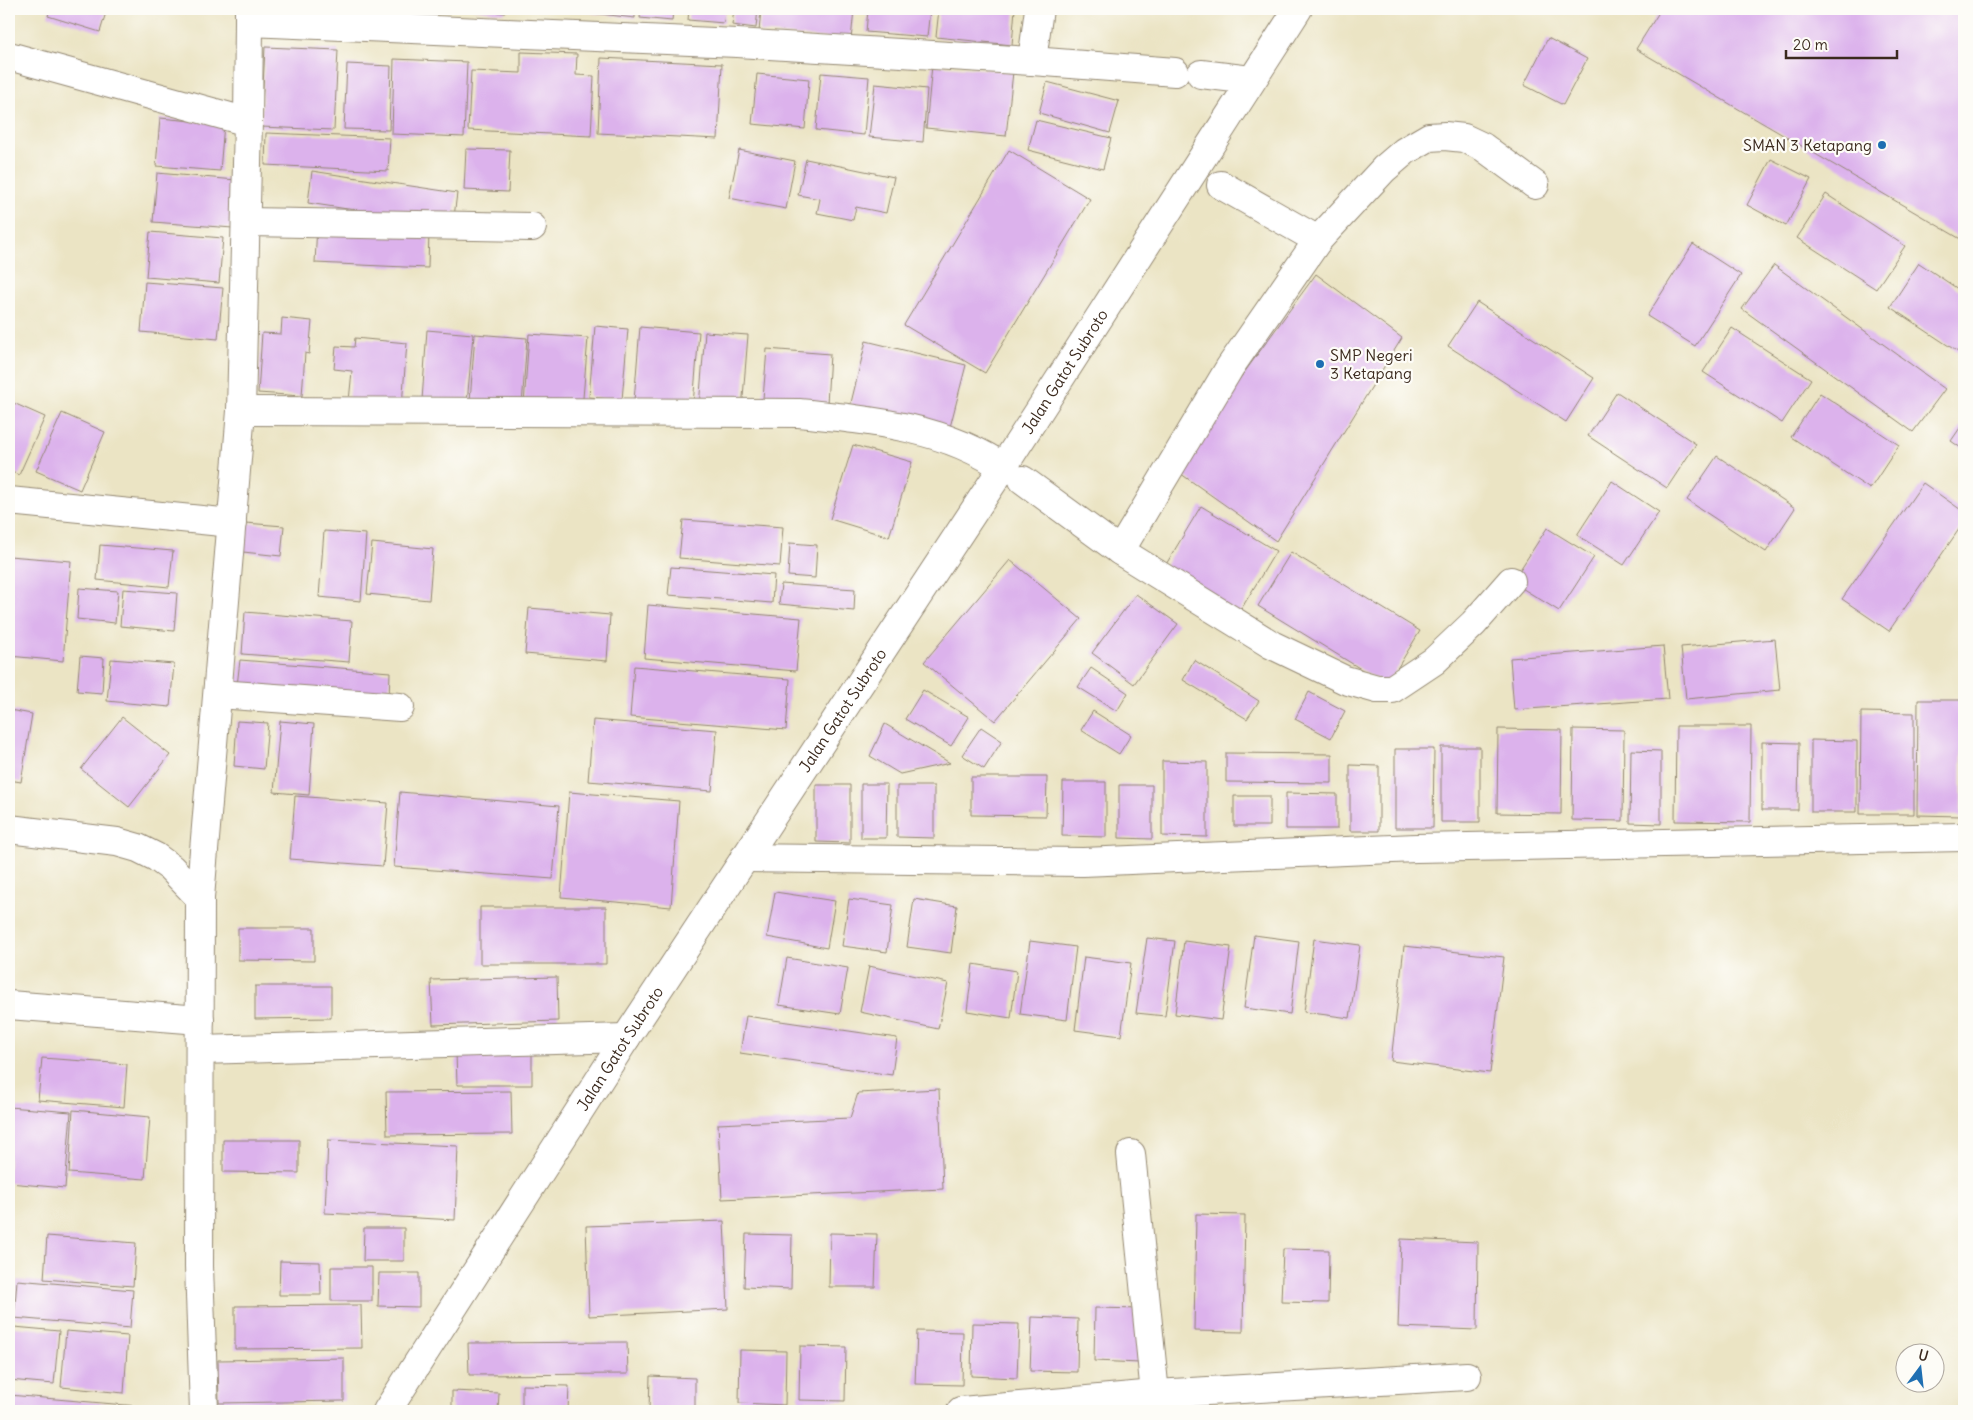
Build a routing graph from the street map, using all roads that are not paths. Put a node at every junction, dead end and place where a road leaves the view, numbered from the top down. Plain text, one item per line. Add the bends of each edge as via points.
1 (1039, 9) edge
2 (1298, 9) edge
3 (249, 16) edge
4 (9, 56) edge
5 (1032, 61) junction
6 (1251, 80) junction
7 (248, 122) junction
8 (1205, 176) junction
9 (1535, 185) dead end
10 (246, 222) junction
11 (532, 228) dead end
12 (1318, 240) junction
13 (242, 411) junction
14 (1011, 472) junction
15 (9, 500) edge
16 (232, 523) junction
17 (1120, 550) junction
18 (1512, 581) dead end
19 (218, 694) junction
20 (400, 707) dead end
21 (9, 829) edge
22 (1964, 837) edge
23 (744, 858) junction
24 (200, 898) junction
25 (9, 1005) edge
26 (200, 1020) junction
27 (626, 1038) junction
28 (200, 1050) junction
29 (1131, 1154) dead end
30 (1467, 1376) dead end
31 (1155, 1394) junction
32 (204, 1411) edge
33 (388, 1411) edge
34 (961, 1411) edge

1 - 5 street
2 - 6 street, Jalan Gatot Subroto
3 - 5 street
3 - 7 street
4 - 7 street
5 - 6 street
6 - 8 street, Jalan Gatot Subroto
7 - 10 street
8 - 12 street
8 - 14 street, Jalan Gatot Subroto
9 - 12 street via 1483,147 1464,138 1429,137 1384,168
10 - 11 street
10 - 13 street
12 - 17 street via 1230,367
13 - 14 street via 799,413 862,419 917,430 967,446
13 - 16 street
14 - 17 street
14 - 23 street, Jalan Gatot Subroto
15 - 16 street
16 - 19 street
17 - 18 street via 1272,645 1345,680 1377,689 1392,689 1434,661
19 - 20 street
19 - 24 street
21 - 24 street via 117,842 138,848 171,868
22 - 23 street via 1416,848 1083,862
23 - 27 street, Jalan Gatot Subroto
24 - 26 street
25 - 26 street
26 - 28 street
27 - 28 street
27 - 33 street, Jalan Gatot Subroto
28 - 32 street via 199,1266
29 - 31 street
30 - 31 street
31 - 34 street

